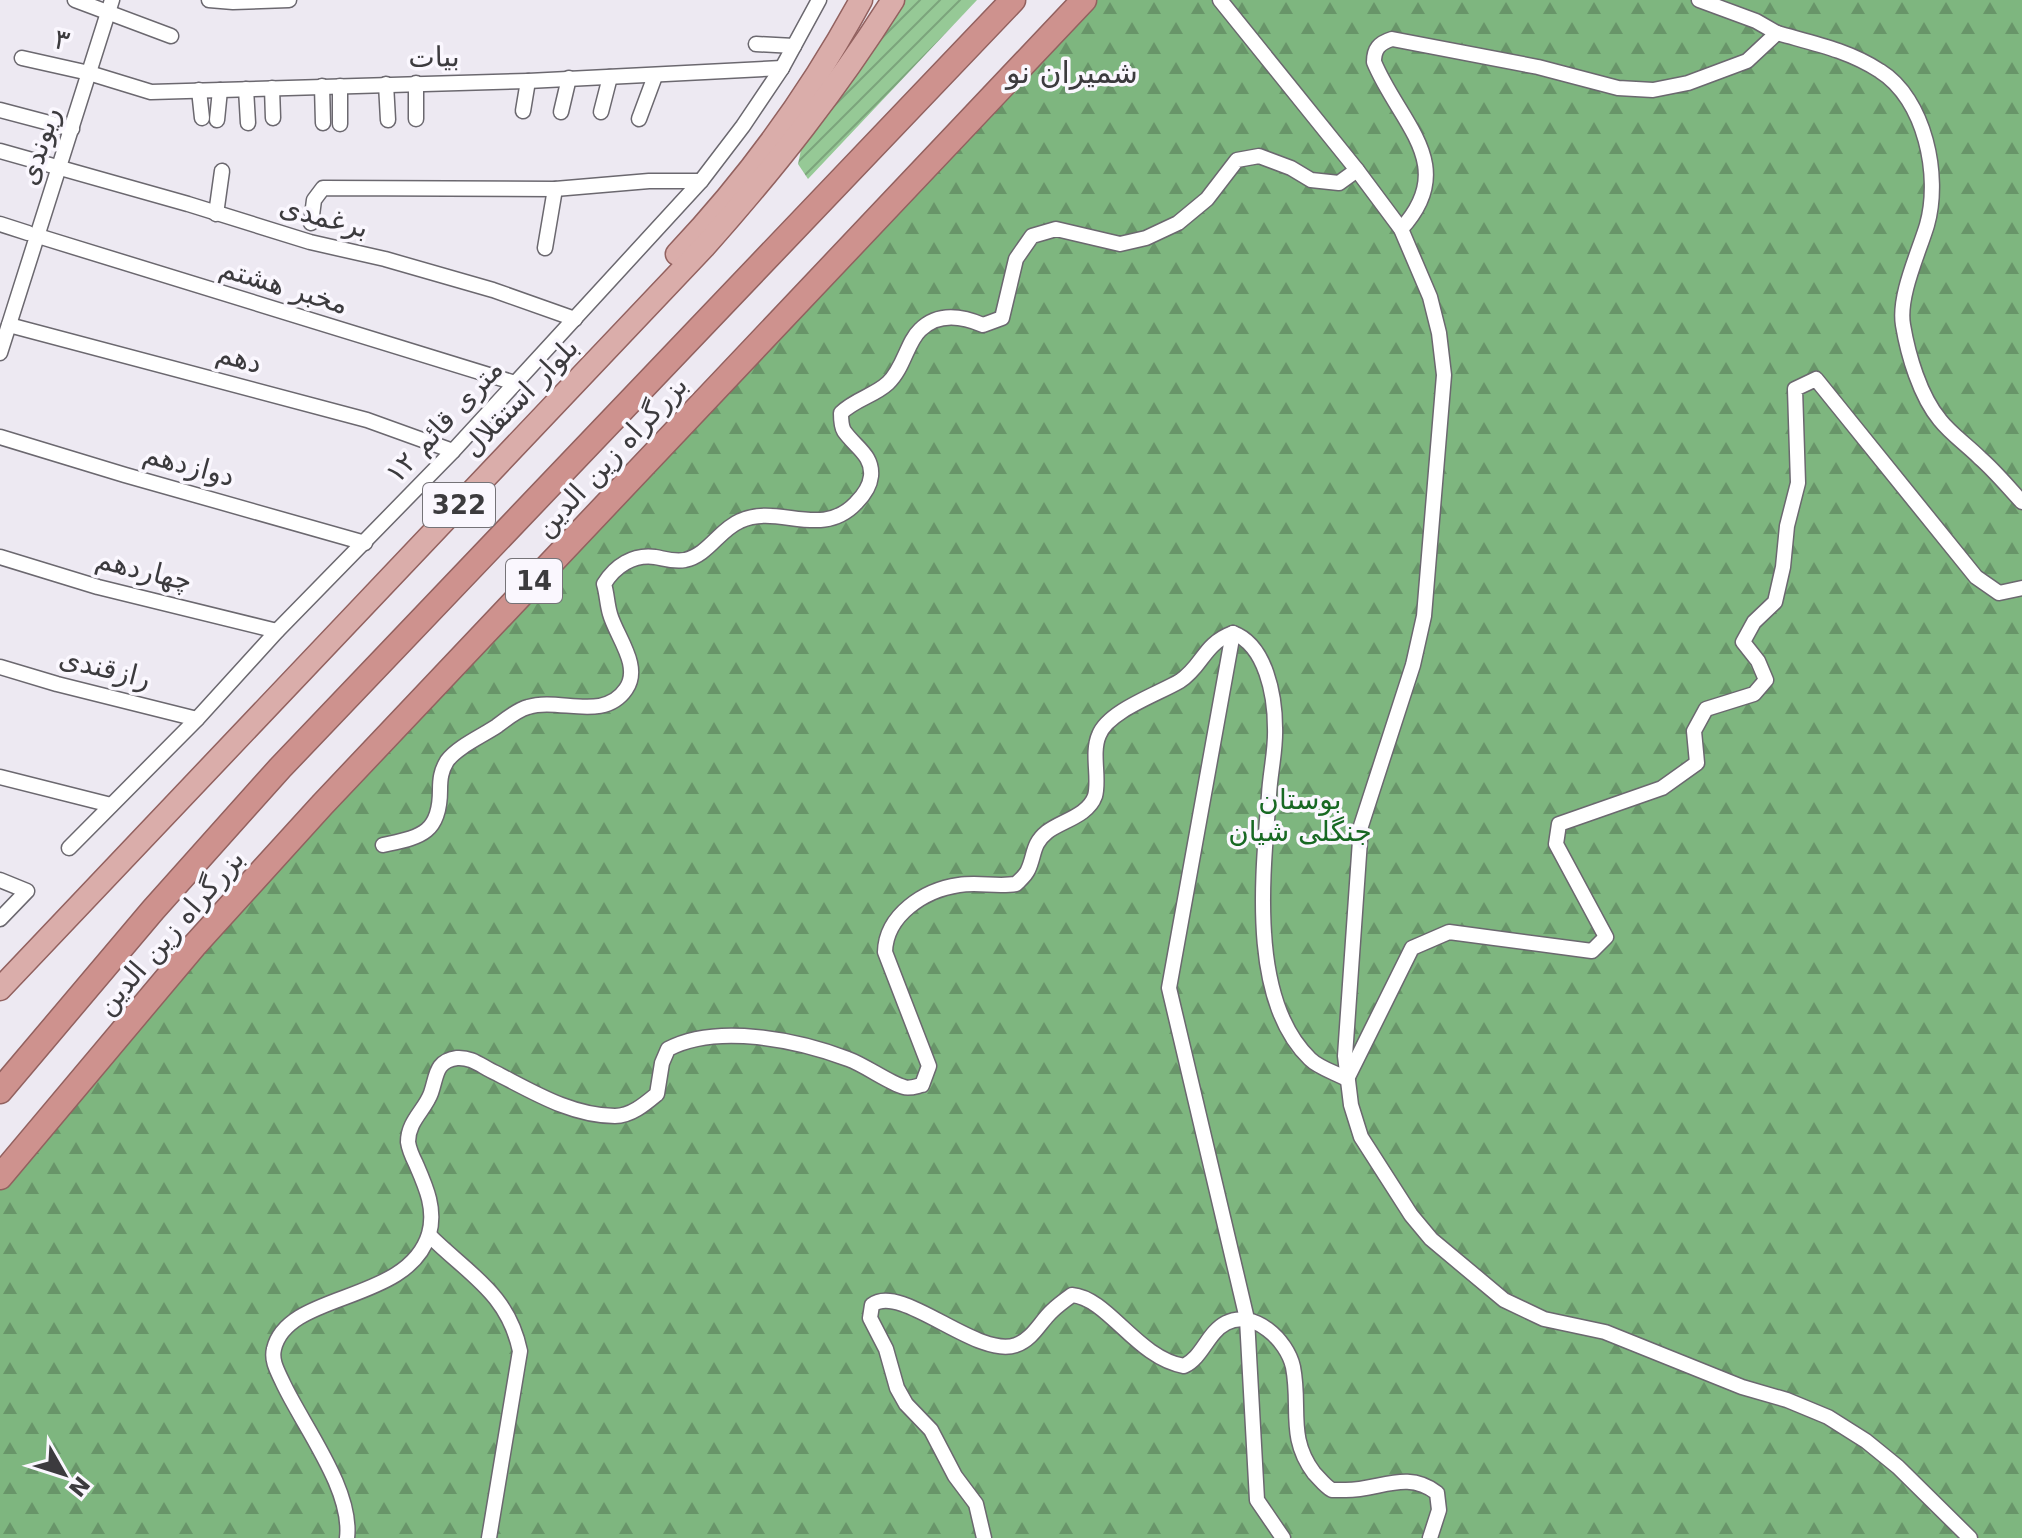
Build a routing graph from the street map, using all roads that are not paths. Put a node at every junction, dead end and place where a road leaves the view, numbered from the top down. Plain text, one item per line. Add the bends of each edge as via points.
1 (75, 0) edge
2 (209, 0) edge
3 (289, 0) edge
4 (819, 0) edge
5 (861, 0) edge
6 (875, 0) edge
7 (892, 0) edge
8 (1013, 0) edge
9 (1084, 0) edge
10 (1220, 0) edge
11 (1699, 0) edge
12 (111, 6) edge
13 (1777, 33) junction
14 (171, 36) dead end
15 (756, 44) dead end
16 (794, 46) junction
17 (22, 58) dead end
18 (782, 68) junction
19 (89, 73) junction
20 (655, 76) junction
21 (610, 77) junction
22 (569, 78) junction
23 (528, 81) junction
24 (416, 83) junction
25 (386, 84) junction
26 (322, 86) junction
27 (340, 86) junction
28 (272, 88) junction
29 (246, 89) junction
30 (199, 90) junction
31 (220, 90) junction
32 (0, 110) edge
33 (523, 111) dead end
34 (561, 112) dead end
35 (601, 112) dead end
36 (273, 118) dead end
37 (416, 119) dead end
38 (639, 119) dead end
39 (388, 120) dead end
40 (248, 123) dead end
41 (323, 123) dead end
42 (340, 124) dead end
43 (72, 129) junction
44 (0, 151) edge
45 (60, 168) junction
46 (1357, 170) junction
47 (222, 171) dead end
48 (701, 181) junction
49 (555, 189) junction
50 (216, 214) junction
51 (311, 223) dead end
52 (0, 224) edge
53 (1401, 229) junction
54 (33, 234) junction
55 (545, 248) dead end
56 (575, 319) junction
57 (5, 331) edge
58 (0, 353) edge
59 (515, 383) junction
60 (0, 437) edge
61 (453, 451) junction
62 (2022, 502) edge
63 (365, 543) junction
64 (0, 557) edge
65 (2022, 588) edge
66 (277, 631) junction
67 (1233, 633) junction
68 (0, 667) edge
69 (197, 719) junction
70 (0, 777) edge
71 (111, 805) junction
72 (383, 845) dead end
73 (69, 848) dead end
74 (0, 880) edge
75 (0, 919) edge
76 (0, 966) edge
77 (0, 989) edge
78 (1347, 1079) junction
79 (0, 1091) edge
80 (0, 1177) edge
81 (429, 1235) junction
82 (1247, 1319) junction
83 (347, 1538) edge
84 (489, 1538) edge
85 (984, 1538) edge
86 (1283, 1538) edge
87 (1430, 1538) edge
88 (1970, 1538) edge

1 - 12 street
2 - 3 street
4 - 16 street, ۱۲ متری قائم
5 - 76 main road, بلوار استقلال / 322 via 801,100 692,238
6 - 7 main road
7 - 77 main road, بلوار استقلال / 322 via 820,108 704,247
8 - 79 highway, بزرگراه زین الدین / 14 via 280,768
9 - 80 highway, بزرگراه زین الدین / 14 via 322,805 194,946
10 - 46 street
11 - 13 street
12 - 14 street
12 - 19 street, ریوندی
13 - 53 street via 1747,61 1653,90 1618,88 1456,50 1384,41 1374,62 1427,166 1426,190 1417,212
13 - 62 street via 1840,50 1882,72 1910,102 1928,144 1932,186 1902,321 1915,375 1939,419
15 - 16 street
16 - 18 street, ۱۲ متری قائم
17 - 19 street, ۳
18 - 20 street, بیات
18 - 48 street, ۱۲ متری قائم
19 - 30 street, بیات via 151,92
19 - 43 street, ریوندی
20 - 21 street, بیات
20 - 38 street
21 - 22 street, بیات
21 - 35 street
22 - 23 street, بیات
22 - 34 street
23 - 24 street, بیات
23 - 33 street
24 - 25 street, بیات
24 - 37 street
25 - 27 street, بیات
25 - 39 street
26 - 27 street, بیات
26 - 28 street, بیات
26 - 41 street
27 - 42 street
28 - 29 street, بیات
28 - 36 street
29 - 31 street, بیات
29 - 40 street
30 - 31 street, بیات
30 - 31 street via 209,119
32 - 43 street
43 - 45 street, ریوندی
44 - 45 street, برغمدی
45 - 50 street, برغمدی
45 - 54 street, ریوندی
46 - 53 street
46 - 72 street via 1339,183 1311,180 1259,156 1237,160 1207,199 1178,223 1146,238 1120,244 1056,229 1032,236 1016,259 1002,318 983,325 963,317 940,318 919,331 884,387 841,413 843,429 871,464 871,480 846,513 823,520 742,520 688,559 651,556 618,566 604,584 627,652 631,676 626,689 613,701 590,708 545,704 514,714 449,758 440,775 441,795 432,826 422,836
47 - 50 street
48 - 49 street, برغمدی
48 - 56 street, ۱۲ متری قائم
49 - 51 street, برغمدی via 323,188 314,200
49 - 55 street
50 - 56 street, برغمدی via 493,290
52 - 54 street, مخبر هشتم
53 - 78 street via 1430,297 1444,375 1424,616 1361,826
54 - 57 street, ریوندی
54 - 59 street, مخبر هشتم
56 - 59 street, ۱۲ متری قائم
57 - 58 street, ریوندی
57 - 61 street, دهم via 367,420
59 - 61 street, ۱۲ متری قائم
60 - 63 street, دوازدهم
61 - 63 street, ۱۲ متری قائم
63 - 66 street, ۱۲ متری قائم
64 - 66 street, چهاردهم
65 - 78 street via 1999,593 1976,577 1816,379 1795,389 1798,483 1783,567 1775,602 1743,642 1766,680 1754,694 1706,709 1694,731 1697,763 1662,788 1559,824 1556,844 1606,937 1592,951 1449,932 1412,948
66 - 69 street, ۱۲ متری قائم
67 - 78 street via 1246,638 1259,657 1272,693 1276,729 1263,887 1272,986 1282,1020 1300,1048 1311,1061
67 - 81 street via 1217,639 1187,677 1110,720 1099,734 1095,796 1084,812 1043,835 1016,884 933,891 893,921 885,952 929,1066 922,1085 905,1088 850,1059 806,1045 751,1038 685,1039 668,1049 657,1094 640,1109 616,1117 561,1104 471,1059 454,1058 435,1072 430,1097 413,1120 408,1142 428,1189
67 - 82 street via 1169,988
68 - 69 street, رازقندی
69 - 71 street, ۱۲ متری قائم
70 - 71 street
71 - 73 street, ۱۲ متری قائم
74 - 75 street via 27,891
78 - 88 street via 1361,1137 1411,1215 1452,1259 1504,1300 1544,1319 1605,1332 1828,1417 1898,1467
81 - 83 street via 410,1264 380,1285 303,1315 273,1350 296,1412 330,1467
81 - 84 street via 500,1301 520,1351
82 - 85 street via 1224,1324 1184,1366 1167,1364 1082,1296 1072,1295 1013,1347 989,1344 905,1304 889,1300 872,1305 870,1318 897,1388 931,1430 976,1504
82 - 86 street via 1257,1500
82 - 87 street via 1277,1338 1293,1365 1297,1442 1318,1478 1333,1490 1361,1491 1419,1481 1437,1493 1439,1510

